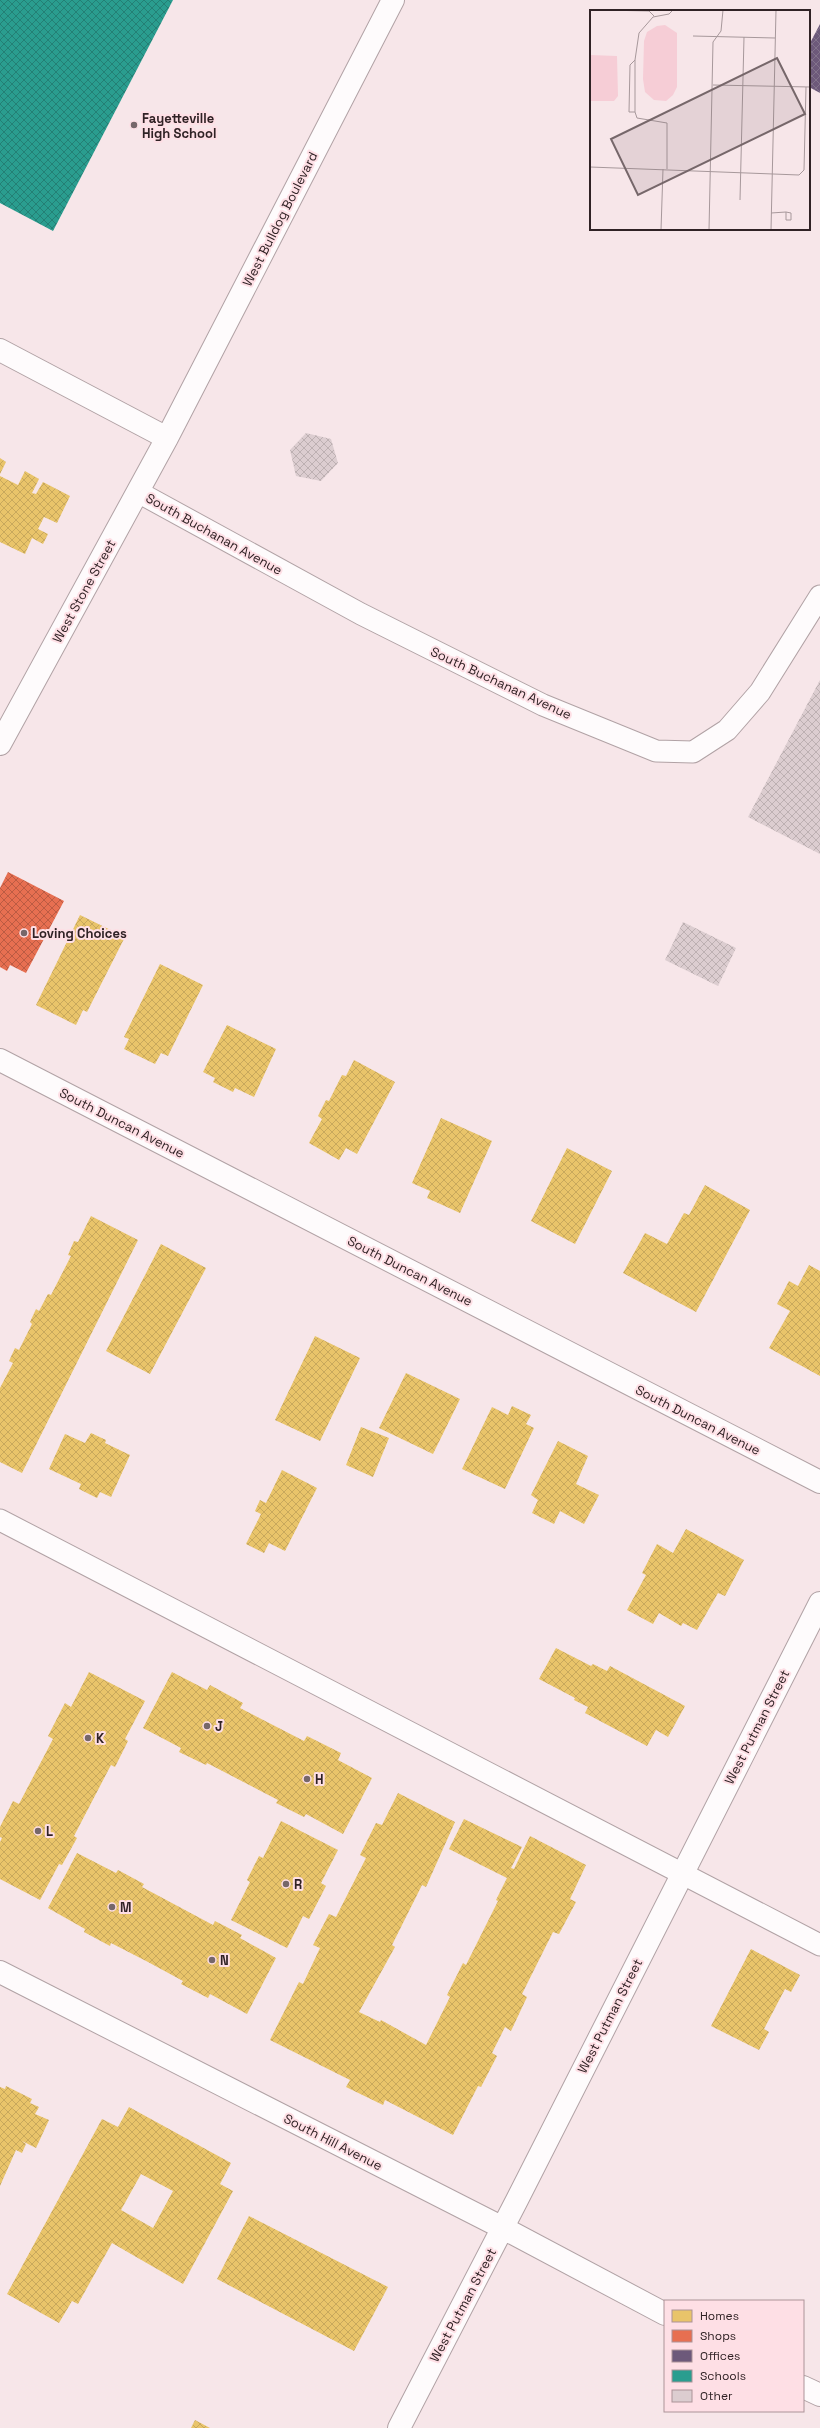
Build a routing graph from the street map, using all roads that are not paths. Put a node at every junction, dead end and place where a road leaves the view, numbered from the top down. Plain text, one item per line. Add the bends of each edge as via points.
1 (393, 0) edge
2 (0, 350) edge
3 (167, 438) junction
4 (138, 492) junction
5 (820, 596) edge
6 (0, 744) edge
7 (0, 1060) edge
8 (820, 1482) edge
9 (0, 1520) edge
10 (820, 1603) edge
11 (682, 1873) junction
12 (820, 1945) edge
13 (0, 1972) edge
14 (503, 2228) junction
15 (664, 2313) edge
16 (804, 2387) edge
17 (820, 2395) edge
18 (398, 2428) edge

1 - 3 street, West Bulldog Boulevard
2 - 3 street
3 - 4 street, West Stone Street
4 - 5 lane, South Buchanan Avenue via 361,614 543,705 656,751 693,752 727,730 760,692
4 - 6 street, West Stone Street
7 - 8 street, South Duncan Avenue
9 - 11 lane
10 - 11 street, West Putman Street
11 - 12 lane
11 - 14 street, West Putman Street
13 - 14 street, South Hill Avenue
14 - 15 street, South Hill Avenue
14 - 18 street, West Putman Street
16 - 17 street

